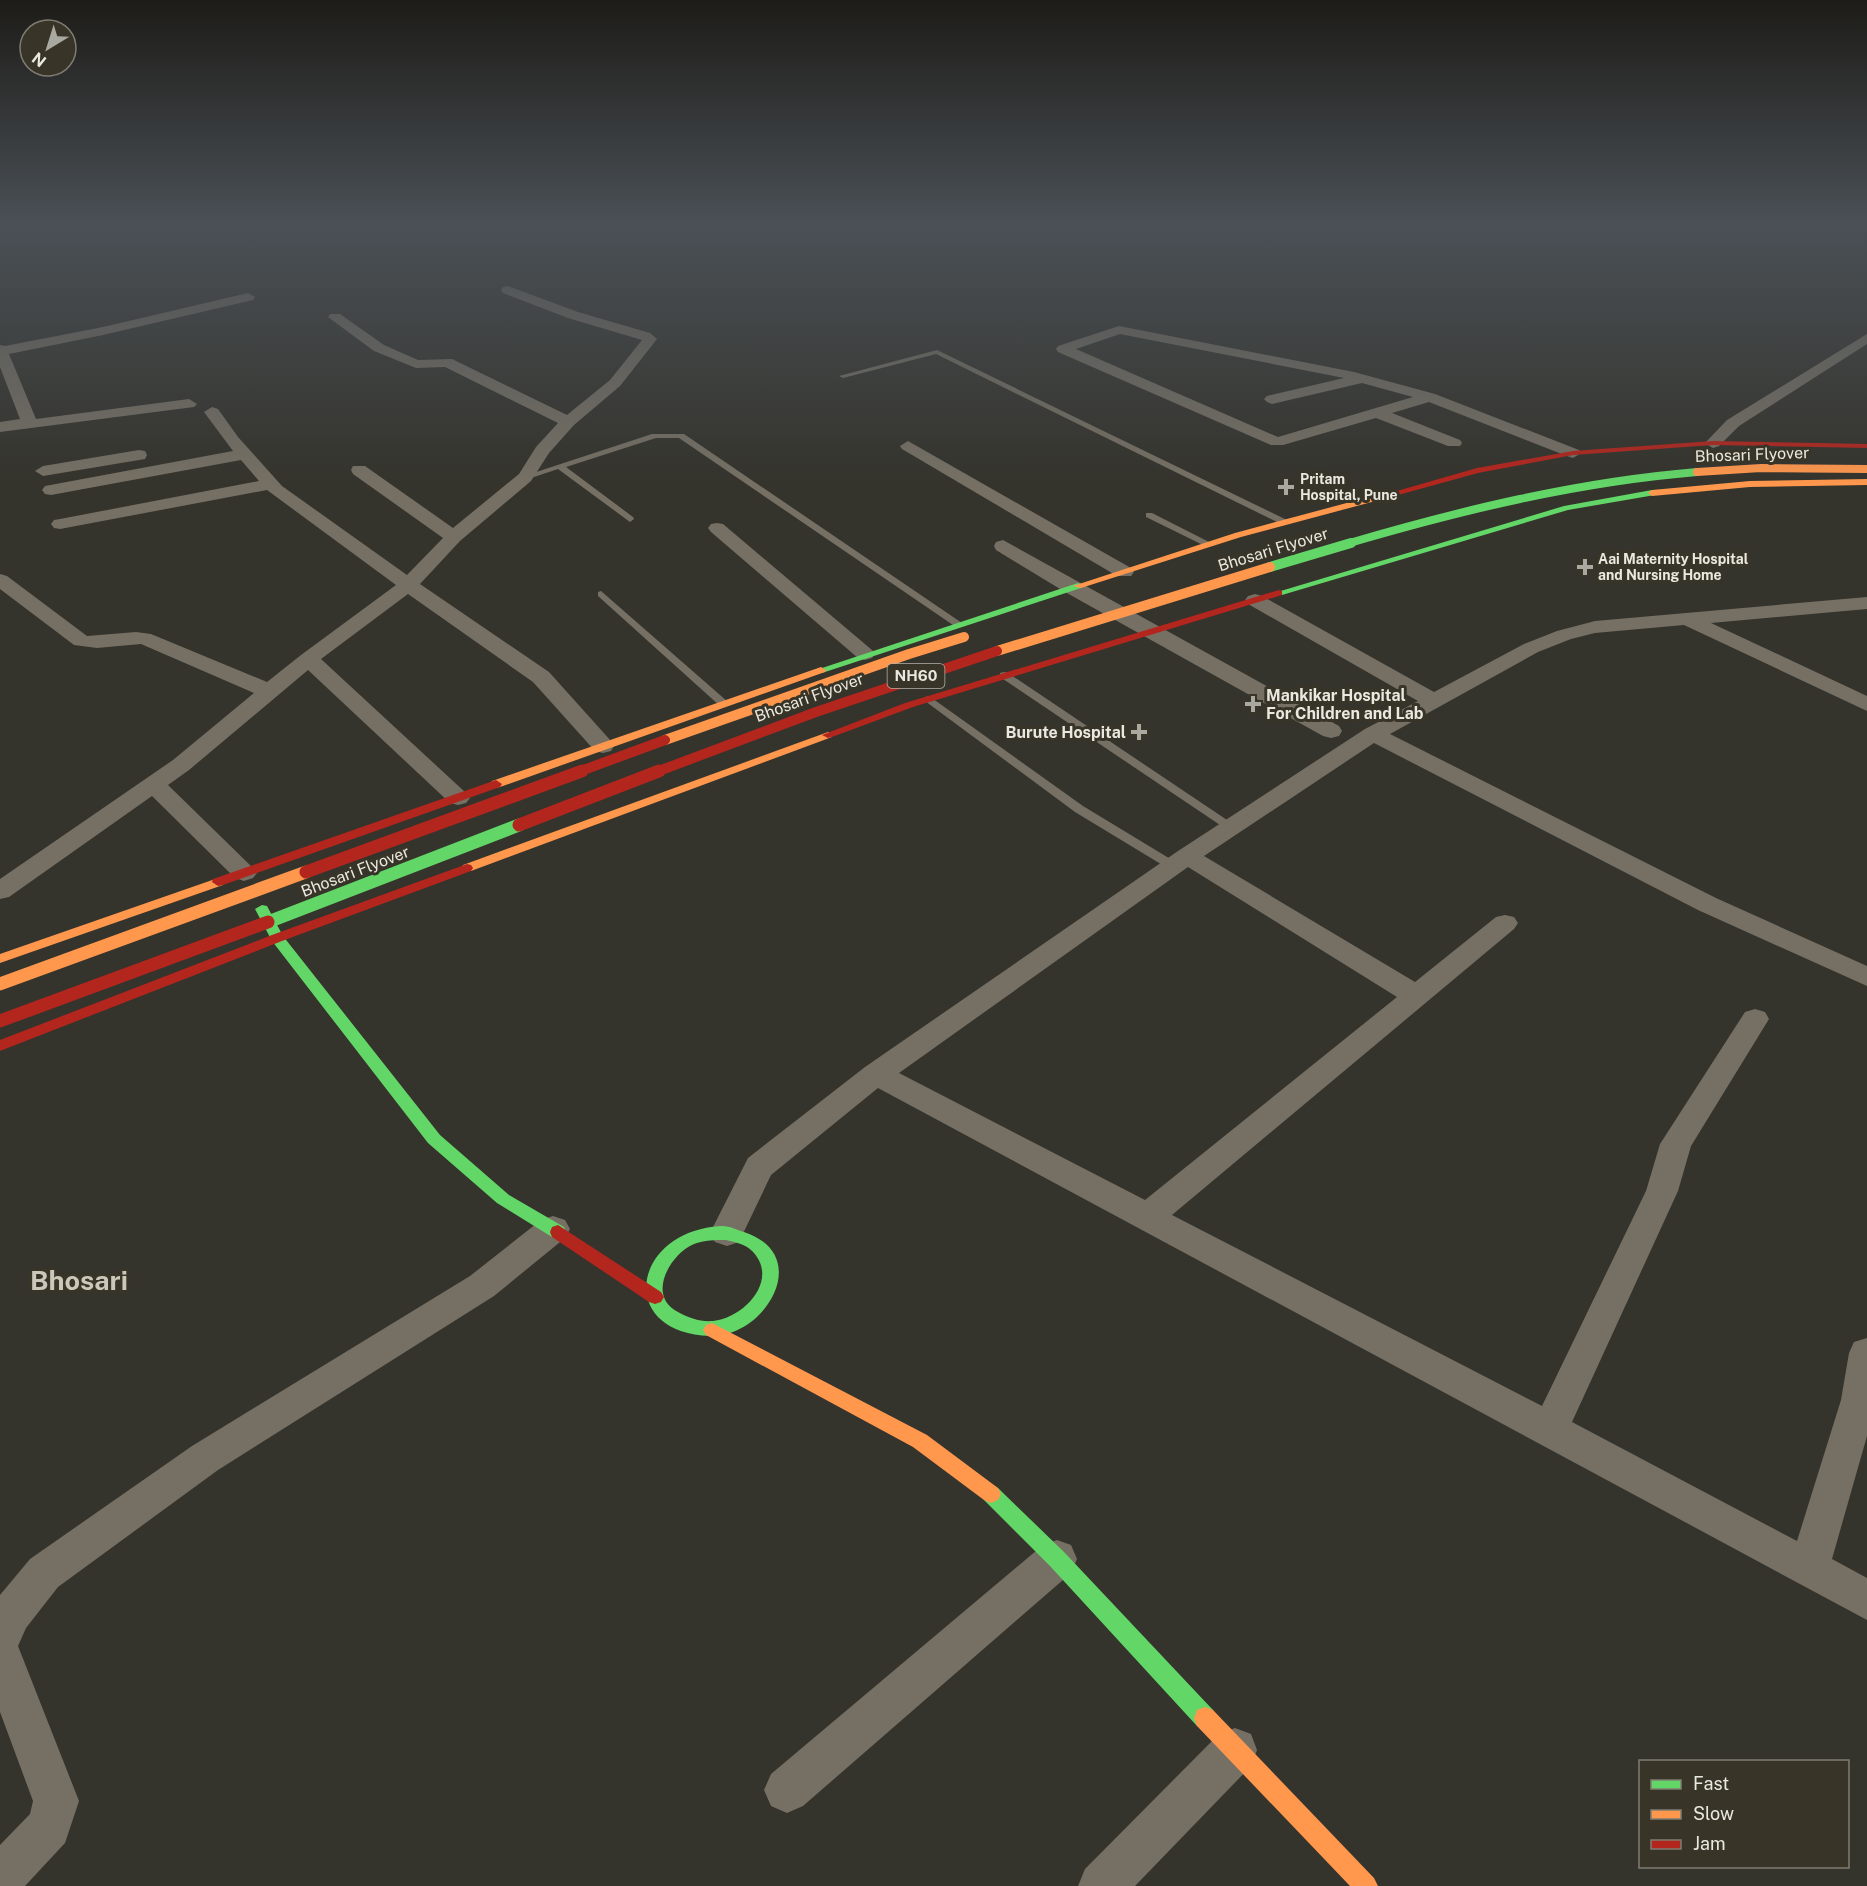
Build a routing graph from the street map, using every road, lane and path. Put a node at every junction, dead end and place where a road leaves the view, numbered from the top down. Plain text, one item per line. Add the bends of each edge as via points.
1 (197, 309) edge
2 (557, 309) edge
3 (335, 317) dead end
4 (1867, 338) edge
5 (0, 350) edge
6 (843, 376) dead end
7 (1364, 379) junction
8 (16, 387) junction
9 (0, 389) edge
10 (1430, 398) junction
11 (1272, 399) dead end
12 (189, 404) dead end
13 (212, 412) dead end
14 (1378, 412) junction
15 (568, 422) junction
16 (26, 425) junction
17 (0, 427) edge
18 (232, 440) junction
19 (1454, 442) dead end
20 (210, 443) dead end
21 (1713, 443) junction
22 (908, 446) dead end
23 (1867, 446) edge
24 (154, 453) dead end
25 (1574, 453) junction
26 (246, 454) junction
27 (1867, 456) edge
28 (1662, 461) dead end
29 (560, 466) junction
30 (1867, 469) edge
31 (359, 470) dead end
32 (43, 471) dead end
33 (525, 477) junction
34 (1867, 482) edge
35 (270, 484) junction
36 (51, 490) dead end
37 (1149, 515) dead end
38 (630, 519) dead end
39 (1286, 523) junction
40 (60, 524) dead end
41 (717, 528) dead end
42 (453, 537) junction
43 (1210, 545) junction
44 (1003, 546) dead end
45 (1124, 572) junction
46 (0, 580) edge
47 (408, 585) junction
48 (1114, 592) dead end
49 (601, 594) dead end
50 (1070, 597) junction
51 (1255, 600) junction
52 (1867, 603) edge
53 (1686, 619) junction
54 (957, 623) junction
55 (1000, 626) dead end
56 (1152, 631) junction
57 (865, 654) junction
58 (308, 659) junction
59 (1004, 675) junction
60 (269, 691) junction
61 (929, 699) junction
62 (1435, 700) junction
63 (724, 704) junction
64 (1867, 704) edge
65 (1331, 731) dead end
66 (1373, 734) junction
67 (603, 746) junction
68 (154, 784) junction
69 (458, 798) junction
70 (1230, 826) junction
71 (1180, 861) junction
72 (244, 873) junction
73 (0, 891) edge
74 (1505, 923) dead end
75 (277, 938) junction
76 (0, 959) edge
77 (1867, 977) edge
78 (0, 984) edge
79 (1416, 996) junction
80 (1755, 1019) dead end
81 (0, 1021) edge
82 (0, 1046) edge
83 (876, 1074) junction
84 (1146, 1218) junction
85 (553, 1229) junction
86 (727, 1233) junction
87 (655, 1297) junction
88 (712, 1330) junction
89 (1867, 1353) edge
90 (1550, 1430) junction
91 (1057, 1559) junction
92 (1809, 1568) junction
93 (1867, 1600) edge
94 (0, 1638) edge
95 (0, 1655) edge
96 (1235, 1750) junction
97 (787, 1790) dead end
98 (0, 1877) edge
99 (1102, 1886) edge
100 (1366, 1886) edge

1 - 5 street
2 - 15 street via 650,339 615,383
3 - 15 street via 379,348 416,364 447,362
4 - 21 street via 1733,423
5 - 8 street
6 - 39 lane via 937,352
7 - 10 street
7 - 11 street
7 - 14 street via 1119,330 1063,349 1277,442
8 - 9 street
8 - 16 street via 28,419
10 - 14 street
10 - 25 street
12 - 16 street
13 - 18 street
14 - 19 street
15 - 33 street via 542,450
16 - 17 street
18 - 20 street
18 - 26 street
21 - 23 main road
21 - 25 main road
22 - 45 street
24 - 32 street
25 - 39 main road via 1477,471
26 - 35 street
26 - 36 street
27 - 28 main road, Bhosari Flyover via 1745,454
29 - 33 lane
29 - 38 lane
29 - 54 lane via 655,436 681,436
30 - 81 main road, Bhosari Flyover / NH60, bridge via 1761,468 1605,483 1501,502 1287,562 931,671 760,732
31 - 42 street
33 - 42 street
34 - 51 main road via 1769,483 1626,496 1568,508
35 - 40 street
35 - 47 street
37 - 43 lane
39 - 43 main road
41 - 57 street
42 - 47 street
43 - 45 main road
44 - 50 street
45 - 50 main road
46 - 60 street via 81,641 144,638
47 - 58 street
47 - 67 street via 541,677
48 - 50 main road
49 - 63 lane
50 - 54 main road
50 - 56 street
51 - 56 main road
51 - 62 street
52 - 53 street
53 - 62 street via 1595,627 1564,635 1531,648
53 - 64 street
54 - 57 main road
55 - 78 main road, Bhosari Flyover / NH60, bridge via 738,713
56 - 59 main road
56 - 65 street
57 - 63 main road
58 - 60 street
58 - 69 street
59 - 61 main road
59 - 70 lane
60 - 68 street
61 - 71 lane via 1079,809
61 - 75 main road
62 - 66 street
63 - 67 main road
66 - 70 street
66 - 77 street via 1707,904
67 - 69 main road
68 - 72 street
68 - 73 street
69 - 72 main road
70 - 71 street
71 - 79 street
71 - 83 street
72 - 75 main road
72 - 76 main road
74 - 79 street
75 - 82 main road
75 - 85 main road via 434,1139 503,1199
79 - 84 street
80 - 90 street via 1676,1144 1662,1191
83 - 84 street
83 - 86 street via 759,1167
84 - 90 street
85 - 87 main road
85 - 94 street via 482,1286 205,1458 44,1573 11,1614
86 - 87 main road via 687,1239 671,1250 659,1264 653,1281
86 - 88 main road via 743,1237 766,1254 773,1280 769,1295 747,1319
87 - 88 main road via 662,1311 675,1322 693,1329
88 - 91 main road via 920,1441 982,1486
89 - 92 street via 1859,1400
90 - 92 street
91 - 96 main road
91 - 97 street
92 - 93 street
95 - 98 street via 56,1801 49,1827
96 - 99 street
96 - 100 main road

